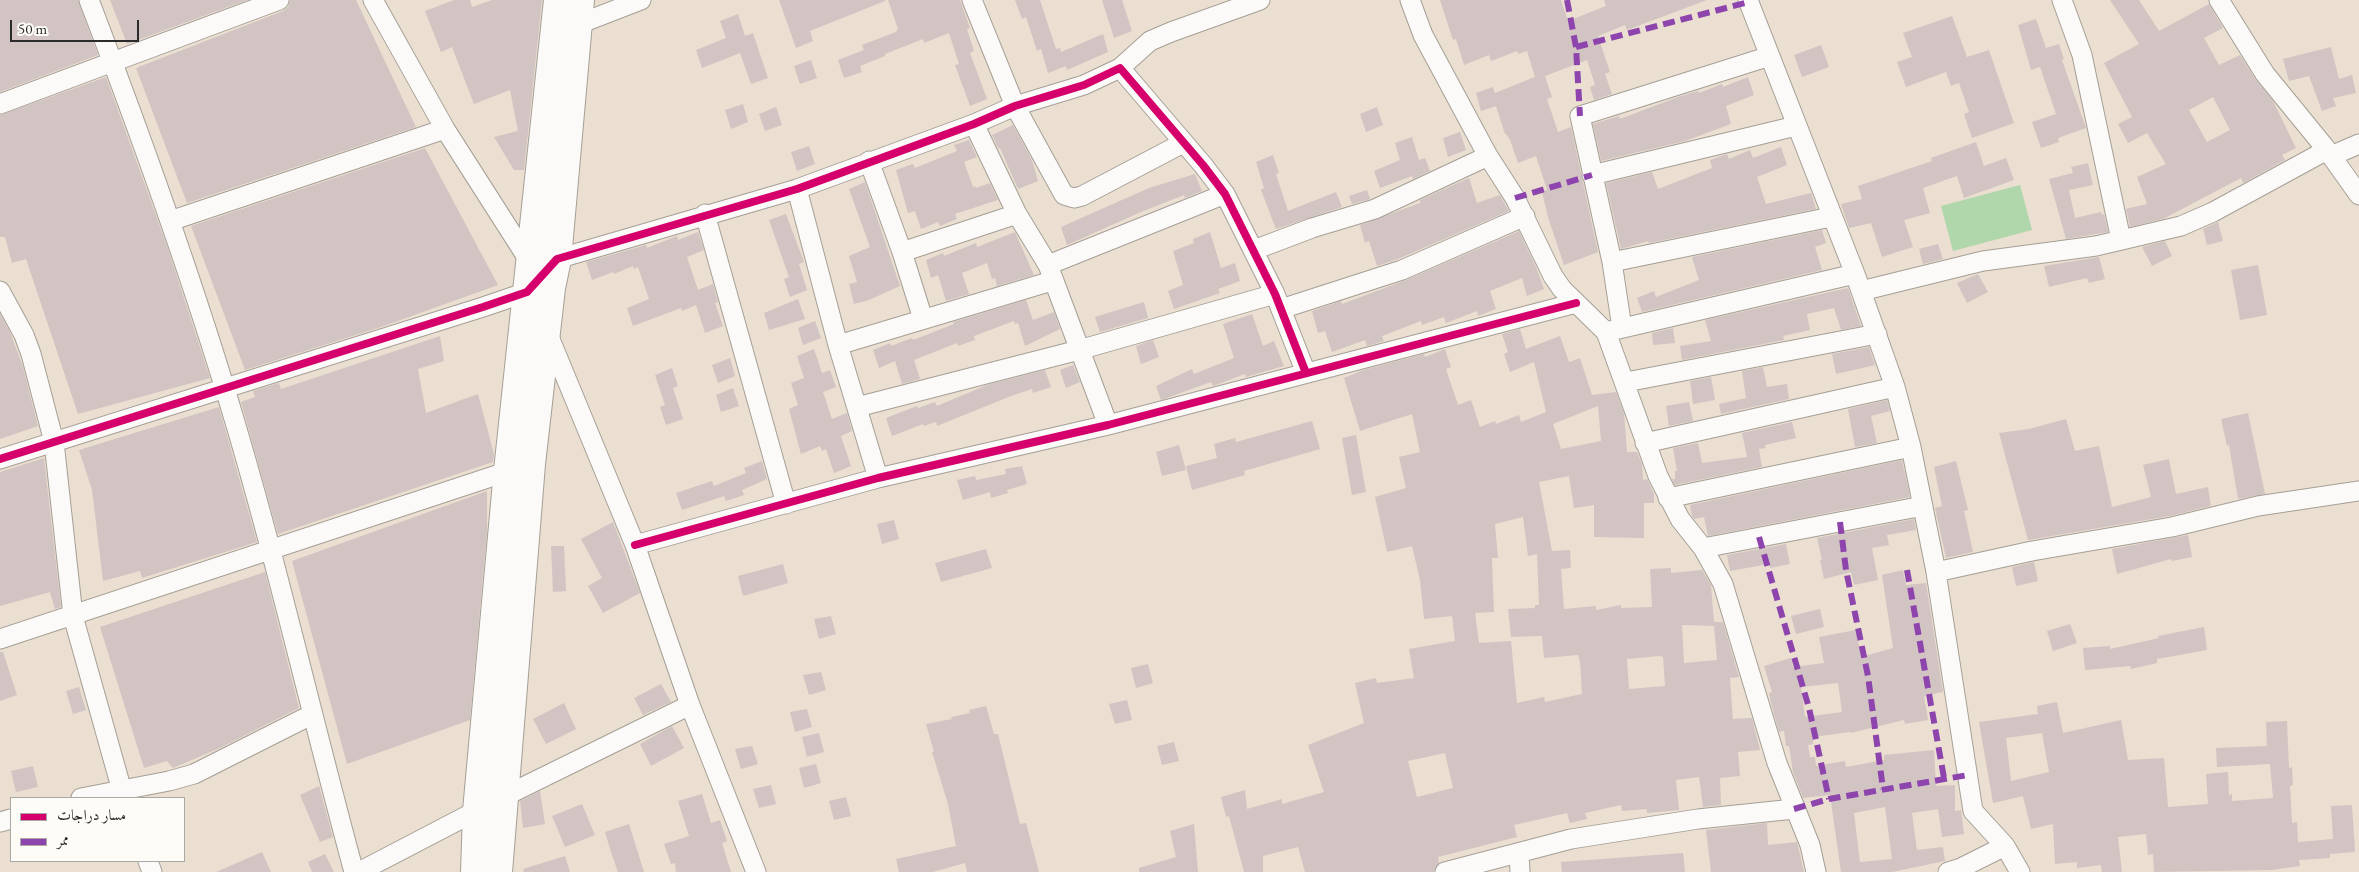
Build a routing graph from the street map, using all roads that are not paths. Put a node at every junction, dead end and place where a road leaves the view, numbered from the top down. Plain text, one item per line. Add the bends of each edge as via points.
1 (89, 0) edge
2 (279, 0) edge
3 (373, 0) edge
4 (558, 0) edge
5 (641, 0) edge
6 (972, 0) edge
7 (1260, 0) edge
8 (1410, 0) edge
9 (1748, 0) edge
10 (2062, 0) edge
11 (2219, 0) edge
12 (580, 12) edge
13 (1770, 56) junction
14 (113, 63) junction
15 (1120, 68) junction
16 (0, 104) edge
17 (1015, 106) junction
18 (974, 124) junction
19 (1796, 126) junction
20 (445, 129) junction
21 (1183, 143) junction
22 (2359, 144) edge
23 (2329, 153) junction
24 (1488, 156) junction
25 (869, 161) junction
26 (1592, 175) junction
27 (797, 189) junction
28 (1225, 194) junction
29 (2359, 195) edge
30 (705, 214) junction
31 (1017, 214) junction
32 (1525, 216) junction
33 (1831, 217) junction
34 (170, 221) junction
35 (2121, 240) junction
36 (1254, 250) junction
37 (902, 252) junction
38 (557, 260) junction
39 (530, 262) junction
40 (1612, 262) junction
41 (1050, 273) junction
42 (1858, 282) junction
43 (0, 291) edge
44 (527, 292) junction
45 (1278, 302) junction
46 (1576, 303) junction
47 (923, 320) junction
48 (1614, 330) junction
49 (547, 332) junction
50 (1877, 334) junction
51 (838, 345) junction
52 (1079, 350) junction
53 (1306, 373) junction
54 (1626, 382) junction
55 (1894, 387) junction
56 (226, 390) junction
57 (857, 407) junction
58 (1108, 425) junction
59 (54, 442) junction
60 (1645, 443) junction
61 (1911, 448) junction
62 (0, 459) edge
63 (519, 468) junction
64 (878, 478) junction
65 (2359, 492) edge
66 (1668, 498) junction
67 (786, 504) junction
68 (1923, 506) junction
69 (635, 545) junction
70 (1703, 548) junction
71 (270, 551) junction
72 (1936, 572) junction
73 (73, 616) junction
74 (0, 639) edge
75 (690, 706) junction
76 (311, 715) junction
77 (123, 794) edge
78 (92, 797) edge
79 (503, 797) junction
80 (1794, 809) junction
81 (477, 811) junction
82 (2005, 846) junction
83 (1519, 853) junction
84 (354, 872) edge
85 (359, 872) edge
86 (475, 872) edge
87 (498, 872) edge
88 (756, 872) edge
89 (1445, 872) edge
90 (1520, 872) edge
91 (1816, 872) edge
92 (1948, 872) edge
93 (2020, 872) edge

1 - 14 street
2 - 14 street
3 - 20 street
4 - 39 street
5 - 12 street
6 - 17 street
7 - 15 street via 1150,41
8 - 24 street via 1423,35
9 - 13 street
10 - 35 street via 2082,55
11 - 23 street via 2265,74
12 - 38 street
13 - 19 street
13 - 26 street via 1580,116
14 - 16 street
14 - 34 street
15 - 17 street via 1084,85
15 - 21 street
17 - 18 street
17 - 21 street via 1060,190 1068,197 1082,196
18 - 25 street
18 - 31 street
19 - 26 street
19 - 33 street
20 - 34 street
20 - 39 street
21 - 28 street
22 - 23 street
23 - 29 street
23 - 35 street via 2205,216 2181,226
24 - 32 street
24 - 36 street via 1375,208
25 - 27 street
25 - 37 street
26 - 40 street
27 - 30 street
27 - 51 street
28 - 36 street
28 - 41 street
30 - 38 street
30 - 67 street
31 - 37 street
31 - 41 street
32 - 45 street via 1402,270
32 - 46 street via 1553,276
33 - 40 street
33 - 42 street
34 - 56 street
35 - 42 street
36 - 45 street
37 - 47 street
38 - 44 street
38 - 49 street
39 - 44 street
40 - 48 street
41 - 47 street
41 - 52 street
42 - 48 street
42 - 50 street
43 - 59 street via 31,354
44 - 56 street
44 - 63 street
45 - 52 street
45 - 53 street
46 - 48 street
46 - 53 street
47 - 51 street
48 - 54 street
49 - 63 street
49 - 69 street
50 - 54 street
50 - 55 street
51 - 57 street
52 - 57 street
52 - 58 street
53 - 58 street
54 - 60 street
55 - 60 street
55 - 61 street
56 - 59 street
56 - 71 street
57 - 64 street
58 - 64 street
59 - 62 street
59 - 73 street
60 - 66 street
61 - 66 street
61 - 68 street
63 - 71 street
63 - 79 street
63 - 81 street
64 - 67 street
65 - 72 street via 2258,506 2172,527 2032,551
66 - 70 street
67 - 69 street
68 - 70 street
68 - 72 street
69 - 75 street
70 - 80 street via 1723,584
71 - 73 street
71 - 76 street
72 - 82 street via 1971,803 1978,819
73 - 74 street
73 - 77 street
75 - 79 street
75 - 88 street
76 - 77 street via 194,774
76 - 84 street
77 - 78 street
79 - 81 street
79 - 87 street
80 - 83 street via 1688,820 1571,839
80 - 91 street via 1810,845
81 - 85 street
81 - 86 street
82 - 92 street
82 - 93 street
83 - 89 street
83 - 90 street

